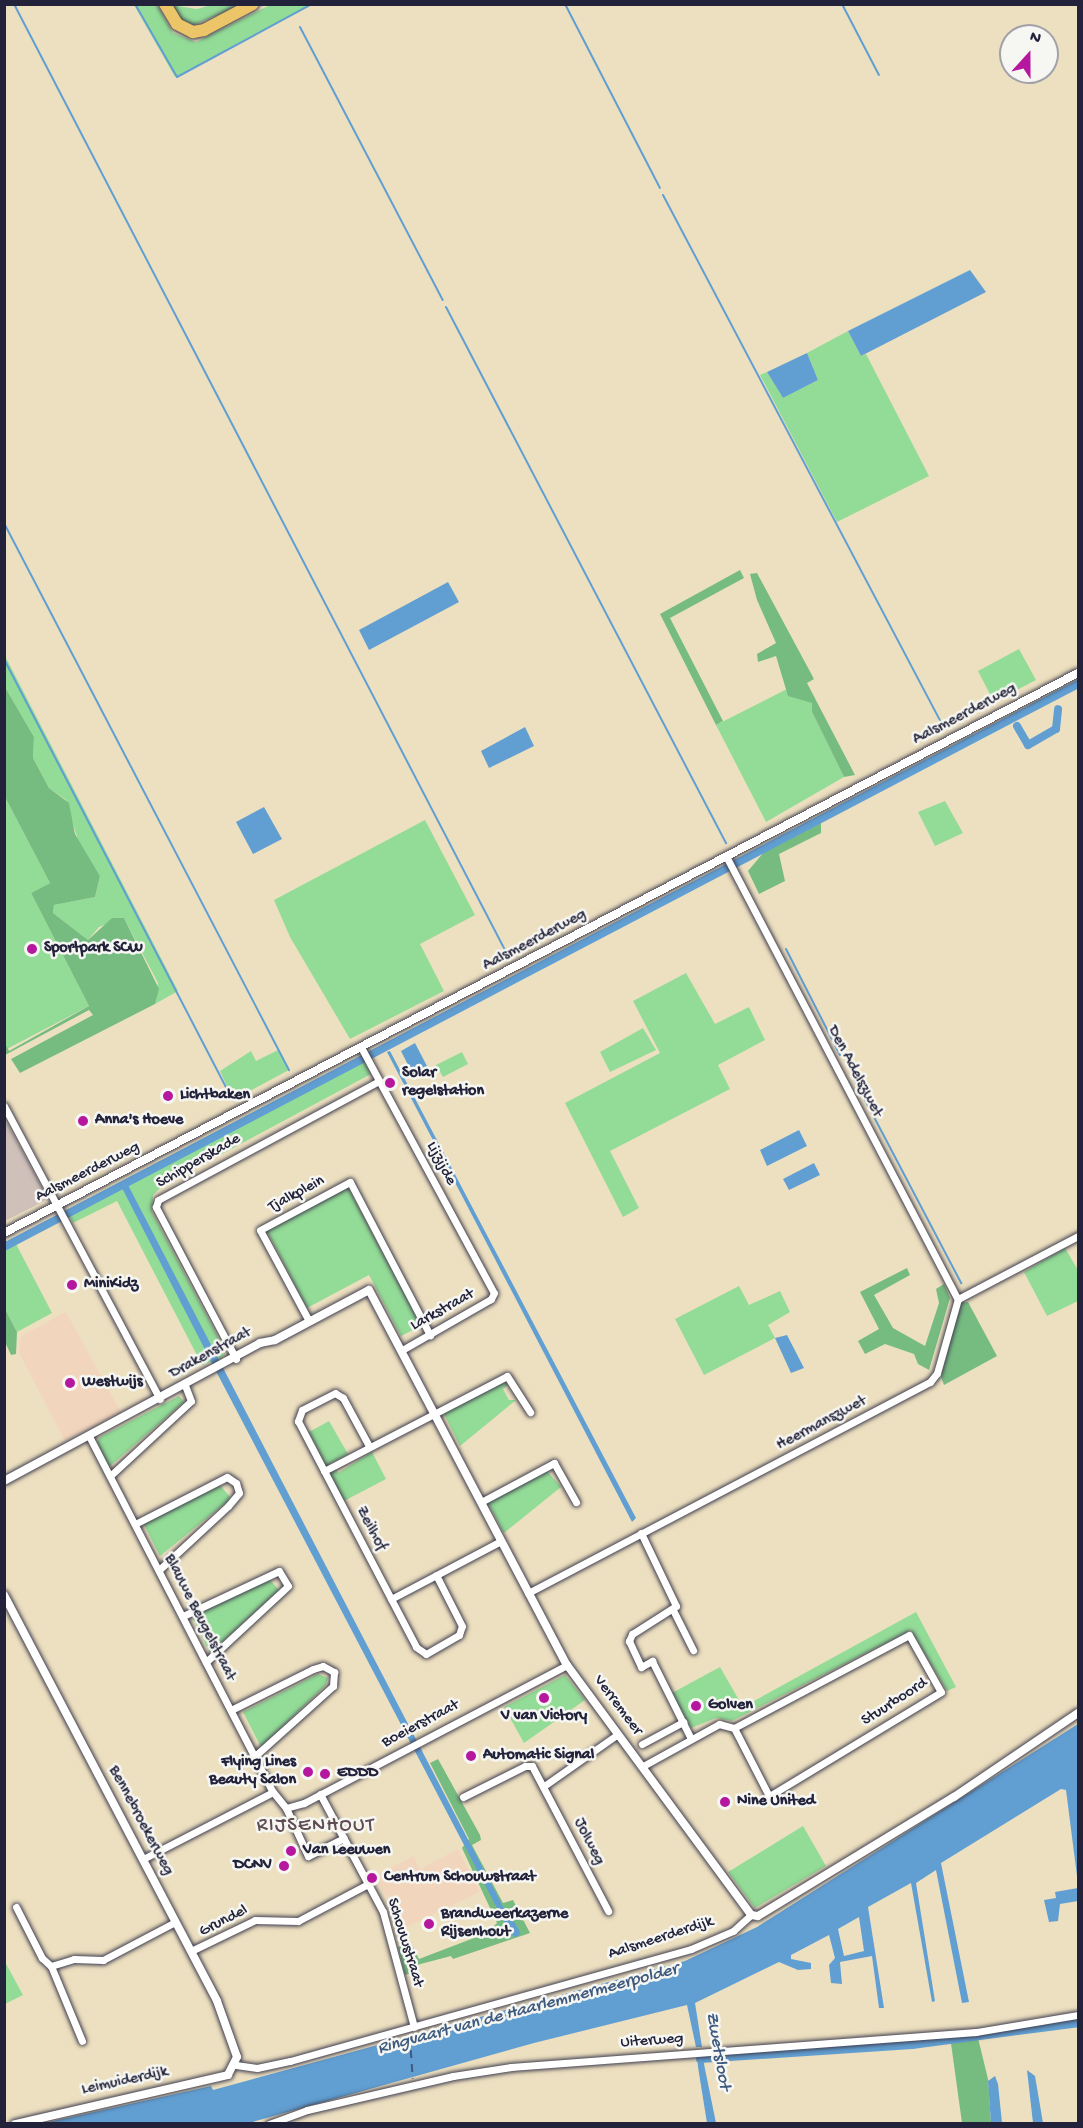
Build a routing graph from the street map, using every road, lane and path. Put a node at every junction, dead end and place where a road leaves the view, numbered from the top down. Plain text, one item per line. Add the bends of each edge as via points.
1 (165, 4) edge
2 (253, 4) edge
3 (1078, 673) edge
4 (730, 865) junction
5 (363, 1052) junction
6 (379, 1081) junction
7 (4, 1106) edge
8 (57, 1208) junction
9 (4, 1233) edge
10 (1078, 1236) edge
11 (369, 1290) joint
12 (494, 1293) joint
13 (958, 1299) junction
14 (309, 1321) junction
15 (430, 1335) junction
16 (402, 1350) junction
17 (236, 1359) junction
18 (185, 1385) junction
19 (160, 1399) junction
20 (435, 1412) junction
21 (530, 1412) dead end
22 (90, 1438) junction
23 (369, 1446) junction
24 (324, 1471) junction
25 (110, 1476) junction
26 (4, 1481) edge
27 (481, 1502) junction
28 (576, 1502) dead end
29 (135, 1524) junction
30 (641, 1533) junction
31 (501, 1541) junction
32 (159, 1570) junction
33 (436, 1575) junction
34 (528, 1593) junction
35 (4, 1595) edge
36 (391, 1599) junction
37 (673, 1610) junction
38 (183, 1616) junction
39 (693, 1650) dead end
40 (206, 1662) junction
41 (567, 1665) junction
42 (231, 1710) junction
43 (1078, 1713) edge
44 (683, 1722) junction
45 (734, 1728) junction
46 (618, 1734) junction
47 (692, 1739) junction
48 (642, 1744) dead end
49 (255, 1756) junction
50 (643, 1766) junction
51 (544, 1786) junction
52 (273, 1792) junction
53 (320, 1794) junction
54 (463, 1797) dead end
55 (286, 1808) junction
56 (344, 1838) junction
57 (143, 1859) junction
58 (368, 1884) junction
59 (16, 1907) dead end
60 (608, 1911) dead end
61 (751, 1915) junction
62 (175, 1922) junction
63 (191, 1951) junction
64 (51, 1966) junction
65 (1078, 2015) edge
66 (414, 2026) junction
67 (82, 2041) dead end
68 (236, 2065) junction
69 (15, 2124) edge
70 (269, 2124) edge

1 - 2 highway via 177,24 193,32
3 - 4 street, Aalsmeerderweg
4 - 5 street, Aalsmeerderweg
4 - 13 street, Den Adelszwet
5 - 6 street, Lijzijde
5 - 8 street, Aalsmeerderweg
6 - 12 street, Lijzijde
6 - 17 street, Schipperskade via 158,1200 160,1217
7 - 8 street
8 - 9 street, Aalsmeerderweg
8 - 19 street
10 - 13 street
11 - 14 street, Drakenstraat
11 - 16 street, Verremeer
12 - 15 street, Larkstraat via 491,1299
13 - 30 street, Heermanszwet via 937,1373 930,1382
14 - 15 street, Tjalkplein via 260,1230 350,1182
14 - 17 street, Drakenstraat
15 - 16 street, Larkstraat
16 - 20 street, Verremeer
17 - 18 street, Drakenstraat
18 - 19 street, Drakenstraat
18 - 25 street via 191,1401
19 - 22 street, Drakenstraat
20 - 21 street via 507,1376
20 - 23 street
20 - 27 street, Verremeer
22 - 25 street, Blauwe Beugelstraat
22 - 26 street, Drakenstraat
23 - 24 street
23 - 24 street, Zeilhof via 343,1398 335,1394 302,1410 298,1421
24 - 36 street, Zeilhof
25 - 29 street, Blauwe Beugelstraat
27 - 28 street via 554,1463
27 - 31 street, Verremeer
29 - 32 street, Blauwe Beugelstraat
29 - 32 street via 227,1477 236,1483 239,1493 233,1500
30 - 34 street, Heermanszwet
30 - 37 street via 675,1600
31 - 33 street
31 - 34 street, Verremeer
32 - 38 street, Blauwe Beugelstraat
33 - 36 street
33 - 36 street, Zeilhof via 462,1626 459,1635 426,1654 416,1647
34 - 41 street, Verremeer
35 - 57 street, Bennebroekerweg
37 - 39 street
37 - 44 street via 632,1634 628,1641 641,1666 652,1661
38 - 40 street, Blauwe Beugelstraat
38 - 40 street via 279,1571 288,1586
40 - 42 street, Blauwe Beugelstraat
41 - 46 street, Verremeer
41 - 53 street, Boeierstraat
42 - 49 street, Blauwe Beugelstraat
42 - 49 street via 314,1669 323,1666 334,1672 333,1686
43 - 61 street, Aalsmeerderdijk via 954,1797 758,1916
44 - 47 street
44 - 48 street
45 - 45 street, Stuurboord via 909,1635 941,1692 769,1796
45 - 47 street, Stuurboord via 719,1724
46 - 50 street, Verremeer
46 - 51 street
47 - 50 street, Stuurboord
49 - 52 street, Blauwe Beugelstraat
50 - 61 street, Verremeer
51 - 54 street, Jolweg via 528,1765
51 - 60 street, Jolweg
52 - 55 street, Blauwe Beugelstraat
52 - 57 street
53 - 55 street, Boeierstraat
53 - 56 street, Schouwstraat
55 - 56 street, Blauwe Beugelstraat via 308,1856
56 - 58 street, Schouwstraat
57 - 62 street, Bennebroekerweg
58 - 63 street, Grundel via 298,1921 255,1920
58 - 66 street, Schouwstraat via 387,1923
59 - 64 street via 42,1958
61 - 66 street, Aalsmeerderdijk via 733,1931 691,1949
62 - 63 street, Bennebroekerweg
62 - 64 street via 103,1959 74,1959
63 - 68 street, Bennebroekerweg via 229,2027
64 - 67 street
65 - 70 street, Uiterweg via 976,2032 551,2063 453,2076 307,2110
66 - 68 street, Aalsmeerderdijk via 267,2066
68 - 69 street, Leimuiderdijk via 228,2075

